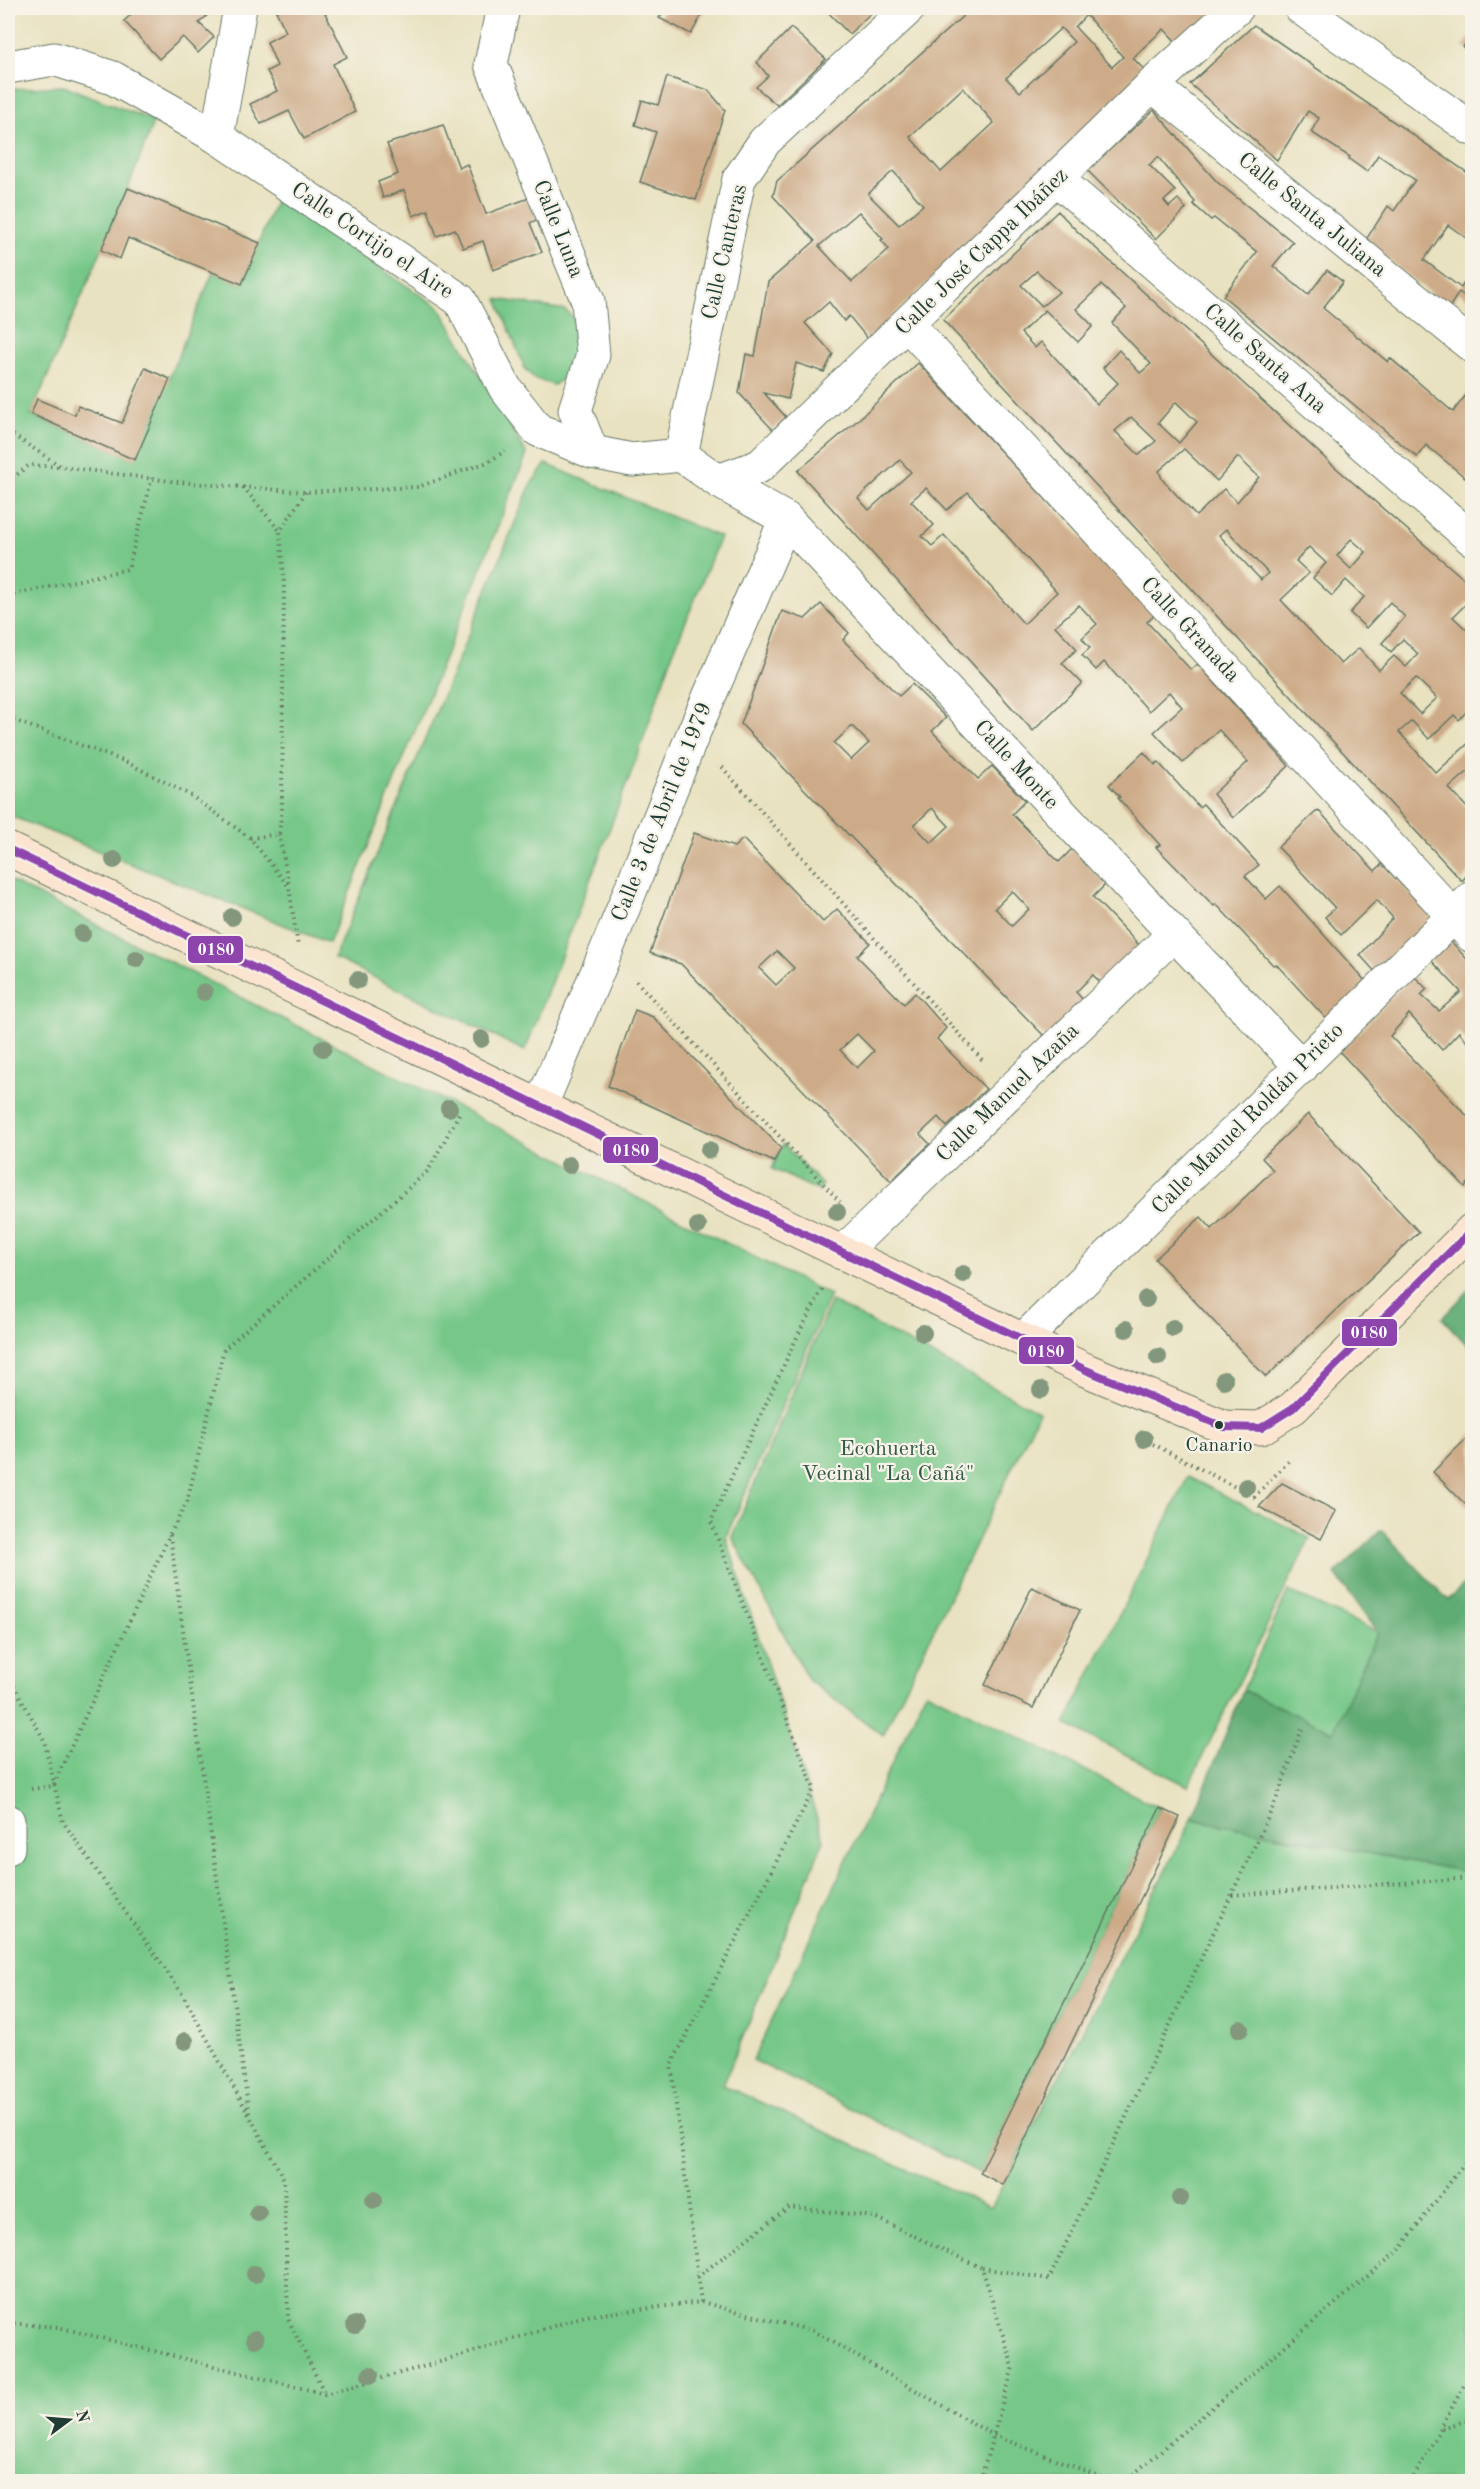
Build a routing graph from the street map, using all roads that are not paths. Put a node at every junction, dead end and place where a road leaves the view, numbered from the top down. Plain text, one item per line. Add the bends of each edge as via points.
1 (240, 8) edge
2 (503, 8) edge
3 (909, 8) edge
4 (1237, 8) edge
5 (1301, 8) edge
6 (8, 67) edge
7 (1152, 85) junction
8 (1473, 129) edge
9 (217, 137) junction
10 (1057, 179) junction
11 (908, 324) junction
12 (1473, 346) edge
13 (592, 452) junction
14 (681, 455) junction
15 (718, 481) junction
16 (786, 519) junction
17 (1473, 539) edge
18 (8, 849) edge
19 (1466, 917) edge
20 (1174, 934) junction
21 (1302, 1067) junction
22 (540, 1107) junction
23 (1473, 1230) edge
24 (842, 1253) junction
25 (1023, 1340) junction
26 (8, 1821) edge
27 (8, 1848) edge

1 - 9 street
2 - 13 street, Calle Luna via 491,64 588,301 593,355 575,410
3 - 14 street, Calle Canteras via 765,141 739,179
4 - 7 street, Calle José Cappa Ibáñez
5 - 8 street
6 - 9 street, Calle Cortijo el Aire via 54,59 113,78
7 - 10 street, Calle José Cappa Ibáñez
7 - 12 street, Calle Santa Juliana
9 - 13 street, Calle Cortijo el Aire via 460,300 505,388 538,430
10 - 11 street, Calle José Cappa Ibáñez
10 - 17 street, Calle Santa Ana
11 - 15 street, Calle José Cappa Ibáñez via 760,466
11 - 19 street, Calle Granada
13 - 14 street, Calle Cortijo el Aire via 633,460
14 - 15 street
15 - 16 street, Calle Monte
16 - 20 street, Calle Monte
16 - 22 street, Calle 3 de Abril de 1979
18 - 22 street
19 - 21 street, Calle Manuel Roldán Prieto
20 - 21 street, Calle Monte
20 - 24 street, Calle Manuel Azaña
21 - 25 street, Calle Manuel Roldán Prieto
22 - 24 street
23 - 25 street via 1293,1408 1261,1428 1224,1427
24 - 25 street
26 - 27 street

